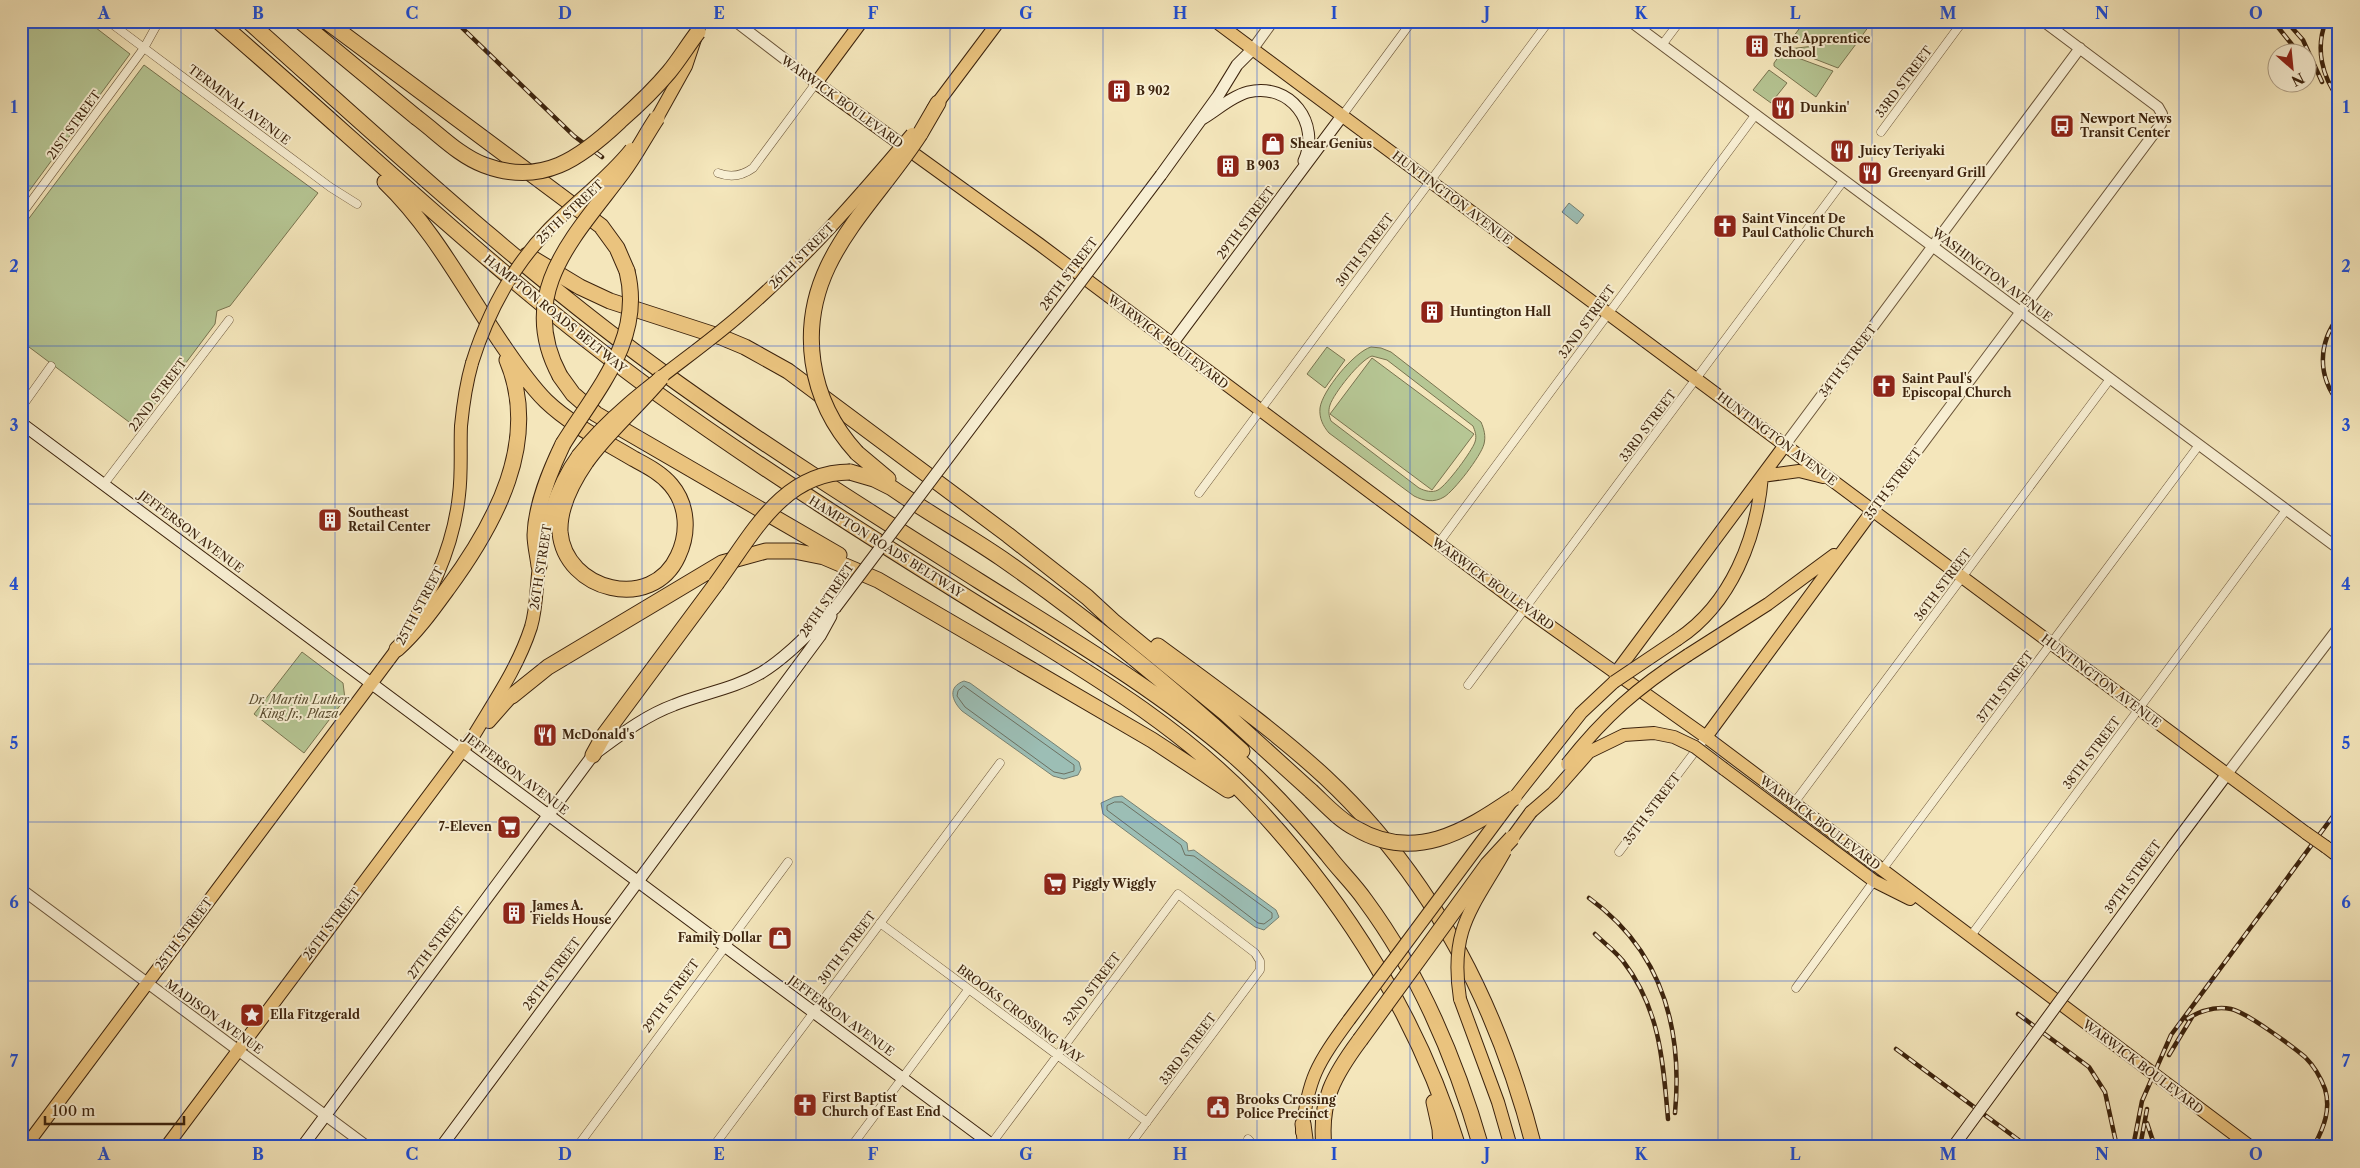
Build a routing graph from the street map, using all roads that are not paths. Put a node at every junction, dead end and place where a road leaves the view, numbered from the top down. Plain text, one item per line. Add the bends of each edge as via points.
1 (108, 21) edge
2 (159, 21) edge
3 (248, 21) edge
4 (300, 21) edge
5 (326, 21) edge
6 (734, 21) edge
7 (862, 21) edge
8 (999, 21) edge
9 (1215, 21) edge
10 (1273, 21) edge
11 (1412, 21) edge
12 (1549, 21) edge
13 (1630, 21) edge
14 (1680, 21) edge
15 (1963, 21) edge
16 (2043, 21) edge
17 (223, 26) edge
18 (700, 27) edge
19 (1662, 45) junction
20 (144, 48) junction
21 (2080, 48) junction
22 (1252, 50) junction
23 (816, 84) junction
24 (938, 103) joint
25 (314, 108) junction
26 (1756, 114) junction
27 (1342, 116) junction
28 (656, 118) junction
29 (1202, 119) junction
30 (918, 132) junction
31 (1881, 132) dead end
32 (718, 172) dead end
33 (1299, 174) junction
34 (1844, 180) junction
35 (1431, 182) junction
36 (357, 204) dead end
37 (453, 204) junction
38 (21, 215) edge
39 (1933, 247) junction
40 (2021, 313) junction
41 (1607, 314) junction
42 (229, 320) dead end
43 (496, 336) junction
44 (1172, 344) junction
45 (51, 366) dead end
46 (661, 378) joint
47 (1697, 378) junction
48 (2110, 379) junction
49 (21, 408) edge
50 (1260, 411) junction
51 (21, 423) edge
52 (2199, 445) junction
53 (1785, 446) junction
54 (582, 458) junction
55 (1762, 476) junction
56 (1835, 481) junction
57 (104, 484) junction
58 (1199, 493) dead end
59 (1873, 510) junction
60 (2286, 510) junction
61 (929, 511) junction
62 (1850, 542) junction
63 (1438, 544) junction
64 (2339, 549) edge
65 (539, 566) junction
66 (1963, 578) junction
67 (878, 580) junction
68 (1087, 597) junction
69 (835, 608) junction
70 (1526, 609) junction
71 (2339, 627) edge
72 (2051, 644) junction
73 (397, 649) junction
74 (1616, 674) junction
75 (372, 683) junction
76 (1468, 685) dead end
77 (512, 696) joint
78 (2139, 709) junction
79 (474, 735) junction
80 (1706, 737) junction
81 (462, 751) junction
82 (593, 755) junction
83 (1000, 763) dead end
84 (2227, 774) junction
85 (1514, 798) junction
86 (1794, 803) junction
87 (1531, 812) junction
88 (548, 815) junction
89 (1277, 830) junction
90 (1512, 838) junction
91 (1620, 852) dead end
92 (2339, 857) edge
93 (788, 862) dead end
94 (1878, 876) junction
95 (637, 882) junction
96 (21, 889) edge
97 (1365, 900) junction
98 (880, 924) junction
99 (1970, 937) junction
100 (725, 947) junction
101 (1260, 961) joint
102 (147, 983) junction
103 (1796, 988) dead end
104 (968, 990) junction
105 (814, 1012) junction
106 (1416, 1038) junction
107 (238, 1050) junction
108 (1057, 1056) junction
109 (902, 1078) junction
110 (326, 1114) junction
111 (1147, 1122) junction
112 (1303, 1124) junction
113 (1248, 1139) dead end
114 (992, 1146) edge
115 (25, 1147) edge
116 (166, 1147) edge
117 (302, 1147) edge
118 (368, 1147) edge
119 (441, 1147) edge
120 (577, 1147) edge
121 (714, 1147) edge
122 (851, 1147) edge
123 (1128, 1147) edge
124 (1254, 1147) edge
125 (1300, 1147) edge
126 (1306, 1147) edge
127 (1324, 1147) edge
128 (1441, 1147) edge
129 (1458, 1147) edge
130 (1481, 1147) edge
131 (1511, 1147) edge
132 (1534, 1147) edge
133 (1953, 1147) edge
134 (2251, 1147) edge

1 - 20 street, TERMINAL AVENUE
2 - 20 street, 21ST STREET
3 - 37 highway, HAMPTON ROADS BELTWAY
4 - 18 highway, bridge via 460,152 484,165 526,172 552,168 580,156 598,142 660,82
5 - 65 highway, bridge via 601,226 617,248 627,271 632,303 625,340 563,444 547,482 535,536
6 - 23 street, WARWICK BOULEVARD
7 - 23 main road
8 - 24 main road
9 - 22 main road, HUNTINGTON AVENUE
10 - 22 street, 28TH STREET
11 - 27 street, 29TH STREET
12 - 35 street, 30TH STREET
13 - 19 street, WASHINGTON AVENUE
14 - 19 street
15 - 31 street, 33RD STREET
16 - 21 street
17 - 25 highway, HAMPTON ROADS BELTWAY
18 - 28 main road, 25TH STREET, bridge via 686,66
19 - 26 street, WASHINGTON AVENUE
20 - 36 street, TERMINAL AVENUE
20 - 38 street, 21ST STREET
21 - 39 street, 34TH STREET
21 - 40 street, 35TH STREET via 2158,107 2162,114 2159,128
22 - 27 main road, HUNTINGTON AVENUE
22 - 29 main road, 28TH STREET via 1237,65
23 - 32 street via 753,168 739,175 725,176
23 - 44 main road, WARWICK BOULEVARD
24 - 30 highway
25 - 43 highway via 417,218
25 - 89 highway, HAMPTON ROADS BELTWAY via 470,246 628,372 772,473 1139,708 1222,774 1254,803
26 - 34 street, WASHINGTON AVENUE
26 - 41 street, 32ND STREET
27 - 33 main road, 29TH STREET
27 - 35 main road, HUNTINGTON AVENUE
28 - 67 highway, bridge via 624,171 568,244 552,273 546,294 544,326 549,350 560,376 579,401 596,414
28 - 73 main road, 25TH STREET, bridge via 617,166 528,253 498,298 472,362 462,411 460,494 452,537 431,591
29 - 33 main road via 1248,92 1267,91 1287,98 1302,114 1310,133 1308,152
29 - 69 main road, 28TH STREET, bridge
30 - 46 main road, 26TH STREET, bridge via 792,268 733,321
30 - 61 highway, bridge via 836,248 815,299 811,342 818,384 833,420 857,453
33 - 44 main road, 29TH STREET
34 - 39 street, WASHINGTON AVENUE
34 - 47 street, 33RD STREET
35 - 41 main road, HUNTINGTON AVENUE
35 - 50 street, 30TH STREET
37 - 68 highway via 580,288 721,337 788,371
37 - 97 highway, HAMPTON ROADS BELTWAY via 614,336 755,438 1168,704 1233,756 1270,791
39 - 40 street, WASHINGTON AVENUE
39 - 53 street, 34TH STREET
40 - 48 street, WASHINGTON AVENUE
40 - 59 street, 35TH STREET
41 - 47 main road, HUNTINGTON AVENUE
41 - 63 street, 32ND STREET
42 - 57 street, 22ND STREET
43 - 54 highway via 546,401 584,429 654,471 676,493 685,518 684,538 673,565 656,581 635,589 614,589 592,582 572,564 562,544 560,530
43 - 73 highway via 513,376 519,405 517,441 508,479 492,520 471,555 420,628
44 - 50 main road, WARWICK BOULEVARD
45 - 49 street
46 - 54 highway, bridge via 643,400
47 - 53 main road, HUNTINGTON AVENUE
47 - 70 street, 33RD STREET
48 - 52 street, WASHINGTON AVENUE
48 - 66 street, 36TH STREET
50 - 58 street, 30TH STREET
50 - 63 main road, WARWICK BOULEVARD
51 - 57 main road, JEFFERSON AVENUE
52 - 60 street, WASHINGTON AVENUE
52 - 72 street, 37TH STREET
53 - 55 main road, 34TH STREET
53 - 56 main road, HUNTINGTON AVENUE
54 - 65 main road, 26TH STREET via 564,477 552,510
55 - 56 main road via 1798,471
55 - 74 main road, 34TH STREET
55 - 85 main road, bridge via 1759,502 1734,577 1712,610 1678,639 1614,682 1581,713
56 - 59 main road, HUNTINGTON AVENUE
57 - 75 main road, JEFFERSON AVENUE
59 - 62 main road, 35TH STREET
59 - 66 main road, HUNTINGTON AVENUE
60 - 64 street, WASHINGTON AVENUE
60 - 78 street, 38TH STREET
61 - 82 highway, bridge via 884,484 850,472 818,476 796,486 773,507 604,735
61 - 97 highway via 1000,557 1092,624 1235,744 1322,832 1336,849
62 - 80 main road, 35TH STREET
62 - 87 main road, bridge via 1780,596 1650,680 1613,711 1575,753
63 - 70 main road, WARWICK BOULEVARD
65 - 79 main road, 26TH STREET via 534,610 524,646 512,673
66 - 72 main road, HUNTINGTON AVENUE
66 - 86 street, 36TH STREET
67 - 77 highway via 804,552 766,551 738,557 703,573 548,667
67 - 89 highway via 1166,749 1228,790
68 - 85 highway, bridge via 1356,829 1401,843 1427,842 1456,834
68 - 132 highway via 1287,744 1326,779 1391,849 1445,928 1486,1003 1510,1065
69 - 82 main road, 27TH STREET via 789,653 762,673 730,688 676,704 652,715
69 - 95 main road, 28TH STREET via 820,636
70 - 74 main road, WARWICK BOULEVARD
70 - 76 street, 33RD STREET
71 - 84 street, 39TH STREET
72 - 78 main road, HUNTINGTON AVENUE
72 - 94 street, 37TH STREET
73 - 75 main road, 25TH STREET
74 - 80 main road, WARWICK BOULEVARD
75 - 81 main road, JEFFERSON AVENUE
75 - 102 main road, 25TH STREET
77 - 79 main road
78 - 84 main road, HUNTINGTON AVENUE
78 - 99 street, 38TH STREET
79 - 81 main road, 26TH STREET
80 - 86 main road, WARWICK BOULEVARD
80 - 91 street, 35TH STREET
81 - 88 main road, JEFFERSON AVENUE
81 - 107 main road, 26TH STREET
82 - 88 main road, 27TH STREET
83 - 98 street, 30TH STREET
84 - 92 main road, HUNTINGTON AVENUE, bridge
84 - 133 main road, 39TH STREET, bridge
85 - 112 main road, bridge via 1320,1061 1305,1103
86 - 94 main road, WARWICK BOULEVARD
87 - 90 main road
87 - 94 main road, bridge via 1553,794 1590,752 1624,736 1647,733 1674,737 1694,747
88 - 95 main road, JEFFERSON AVENUE
88 - 110 main road, 27TH STREET
89 - 106 highway, HAMPTON ROADS BELTWAY via 1358,936
90 - 127 highway, bridge via 1488,864 1337,1072 1328,1092 1323,1120
90 - 131 main road, bridge via 1478,892 1464,922 1458,957 1460,999
93 - 100 street, 29TH STREET
94 - 99 main road, WARWICK BOULEVARD
94 - 103 street, 37TH STREET
95 - 100 main road, JEFFERSON AVENUE
95 - 119 main road, 28TH STREET
96 - 102 street, MADISON AVENUE
97 - 130 highway, HAMPTON ROADS BELTWAY via 1437,1026
98 - 104 street, BROOKS CROSSING WAY
98 - 105 street, 30TH STREET
99 - 134 main road, WARWICK BOULEVARD
100 - 105 main road, JEFFERSON AVENUE
100 - 120 street, 29TH STREET
101 - 108 street, 32ND STREET via 1255,953 1178,894
101 - 111 street, 33RD STREET via 1259,973
102 - 107 street, MADISON AVENUE
102 - 115 main road, 25TH STREET
104 - 108 street, BROOKS CROSSING WAY
104 - 109 street
105 - 109 main road, JEFFERSON AVENUE
105 - 121 street, 30TH STREET
106 - 128 highway via 1437,1111
106 - 129 highway, HAMPTON ROADS BELTWAY via 1441,1095
107 - 110 street, MADISON AVENUE
107 - 116 main road, 26TH STREET
108 - 111 street, BROOKS CROSSING WAY
108 - 114 street, 32ND STREET
109 - 114 main road, JEFFERSON AVENUE
109 - 122 street
110 - 117 main road, 27TH STREET
110 - 118 street, MADISON AVENUE
111 - 123 street, 33RD STREET
112 - 125 main road
112 - 126 highway
113 - 124 street

